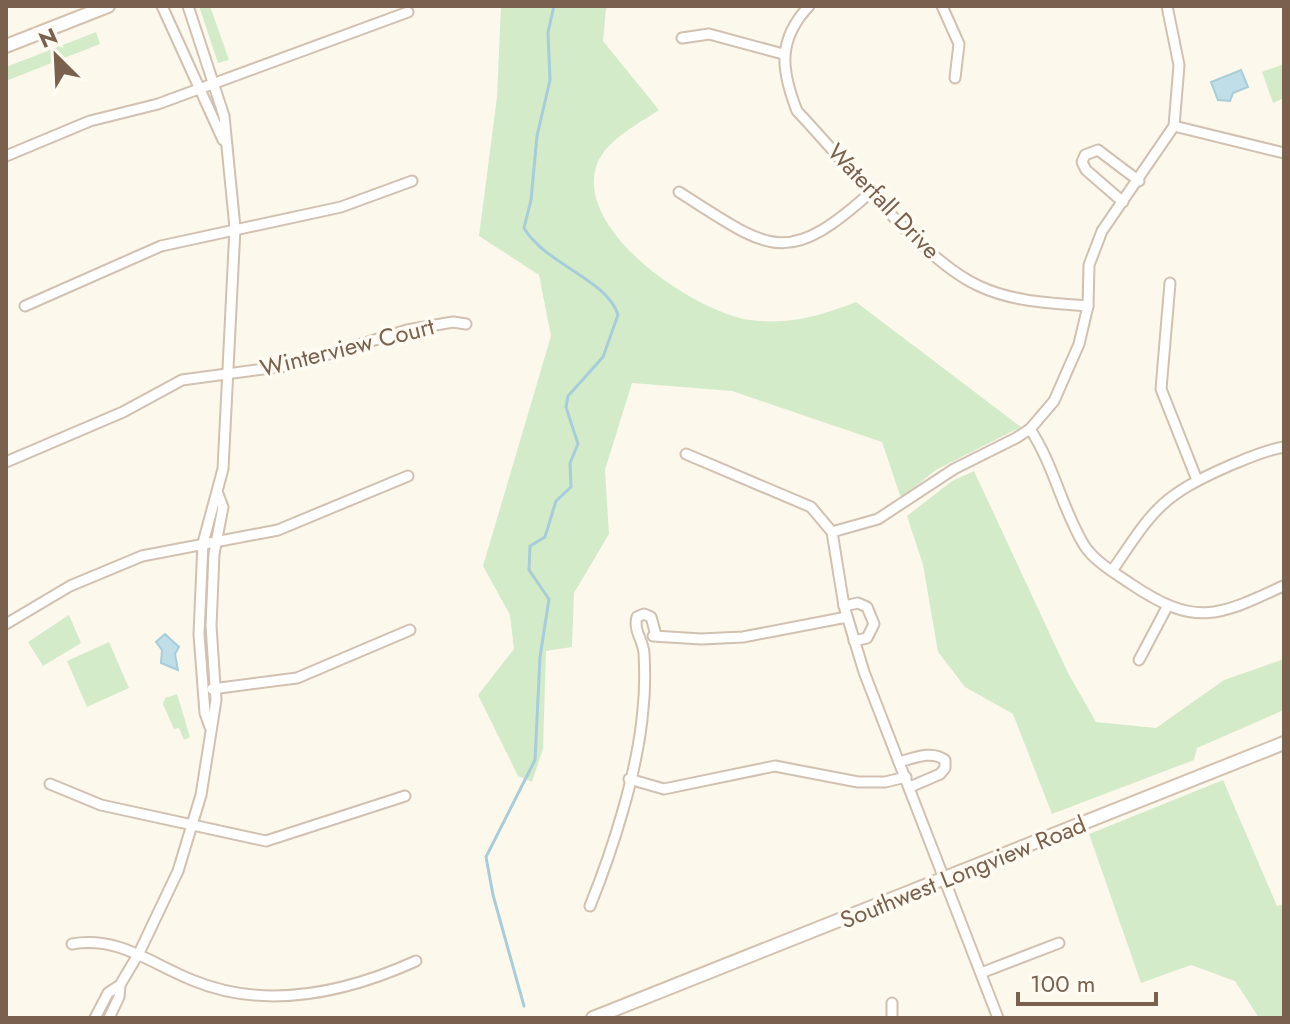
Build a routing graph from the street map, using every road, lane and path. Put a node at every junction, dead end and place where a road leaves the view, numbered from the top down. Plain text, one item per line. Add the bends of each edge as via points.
1 (108, 6) edge
2 (162, 6) edge
3 (188, 6) edge
4 (809, 6) edge
5 (942, 6) edge
6 (1167, 6) edge
7 (408, 12) dead end
8 (682, 38) dead end
9 (6, 46) edge
10 (783, 54) junction
11 (955, 78) dead end
12 (214, 83) junction
13 (200, 88) junction
14 (1174, 126) junction
15 (225, 143) junction
16 (1284, 153) edge
17 (6, 156) edge
18 (412, 181) dead end
19 (1139, 181) junction
20 (872, 191) junction
21 (679, 192) dead end
22 (1123, 202) junction
23 (235, 228) junction
24 (1170, 283) dead end
25 (25, 306) dead end
26 (1088, 306) junction
27 (466, 324) dead end
28 (228, 373) junction
29 (1030, 429) junction
30 (1284, 447) edge
31 (686, 454) dead end
32 (6, 462) edge
33 (408, 476) dead end
34 (1197, 480) junction
35 (218, 494) junction
36 (832, 532) junction
37 (217, 542) junction
38 (203, 543) junction
39 (1112, 571) junction
40 (1283, 586) edge
41 (844, 606) junction
42 (1167, 607) junction
43 (847, 617) junction
44 (6, 624) edge
45 (410, 630) dead end
46 (656, 635) junction
47 (854, 641) junction
48 (644, 649) junction
49 (1139, 660) dead end
50 (216, 689) junction
51 (204, 690) junction
52 (210, 727) junction
53 (1284, 743) edge
54 (899, 762) junction
55 (629, 779) junction
56 (908, 782) junction
57 (50, 784) dead end
58 (405, 796) dead end
59 (194, 827) junction
60 (945, 880) junction
61 (590, 906) dead end
62 (1059, 943) dead end
63 (72, 944) dead end
64 (139, 953) junction
65 (416, 961) dead end
66 (981, 973) junction
67 (120, 985) junction
68 (892, 1003) dead end
69 (95, 1018) edge
70 (109, 1018) edge
71 (593, 1018) edge
72 (892, 1018) edge
73 (998, 1018) edge

1 - 9 street
2 - 13 street
3 - 12 street
4 - 10 street via 796,20
5 - 11 street via 959,44
6 - 14 street via 1179,65
7 - 12 street
8 - 10 street via 709,34
10 - 20 street, Waterfall Drive via 784,78 797,111
12 - 13 street
12 - 15 street
13 - 15 street
13 - 17 street via 90,121
14 - 16 street
14 - 19 street
15 - 23 street
18 - 23 street via 341,207
19 - 22 street
19 - 22 street via 1098,150 1085,155 1086,170
20 - 21 street via 817,236 784,244 751,237
20 - 26 street, Waterfall Drive via 946,266 978,286 1020,300
22 - 26 street via 1102,231 1089,265
23 - 25 street via 161,246
23 - 28 street
24 - 34 street via 1161,389
26 - 29 street via 1079,344 1054,401
27 - 28 street, Winterview Court via 407,330 293,365
28 - 32 street, Winterview Court via 172,384 123,412
28 - 35 street
29 - 36 street via 954,469 878,519
29 - 39 street via 1085,546
30 - 34 street
31 - 36 street via 811,507
33 - 37 street via 278,530
34 - 39 street via 1171,494 1150,515
35 - 37 street via 223,507
35 - 38 street via 210,506
36 - 41 street
37 - 38 street
37 - 50 street via 211,626
38 - 44 street via 142,556 100,573
38 - 51 street via 199,634
39 - 42 street
40 - 42 street via 1222,612 1190,614
41 - 43 street
41 - 47 street via 867,607 874,624 867,638
42 - 49 street
43 - 46 street via 743,637
43 - 47 street
45 - 50 street via 297,678
46 - 48 street via 645,640
46 - 48 street via 651,617 637,617
47 - 54 street
48 - 55 street via 643,708
50 - 51 street
50 - 52 street
51 - 52 street
52 - 59 street
53 - 60 street, Southwest Longview Road
54 - 56 street
54 - 56 street via 929,755 945,760 940,774
55 - 56 street via 664,789 775,766 858,782
55 - 61 street via 611,855
56 - 60 street
57 - 59 street via 101,805
58 - 59 street via 266,841
59 - 64 street
60 - 66 street
60 - 71 street, Southwest Longview Road
62 - 66 street
63 - 64 street via 103,941
64 - 65 street via 224,992 288,997 370,981
64 - 67 street
66 - 73 street
67 - 69 street via 108,993
67 - 70 street
68 - 72 street

